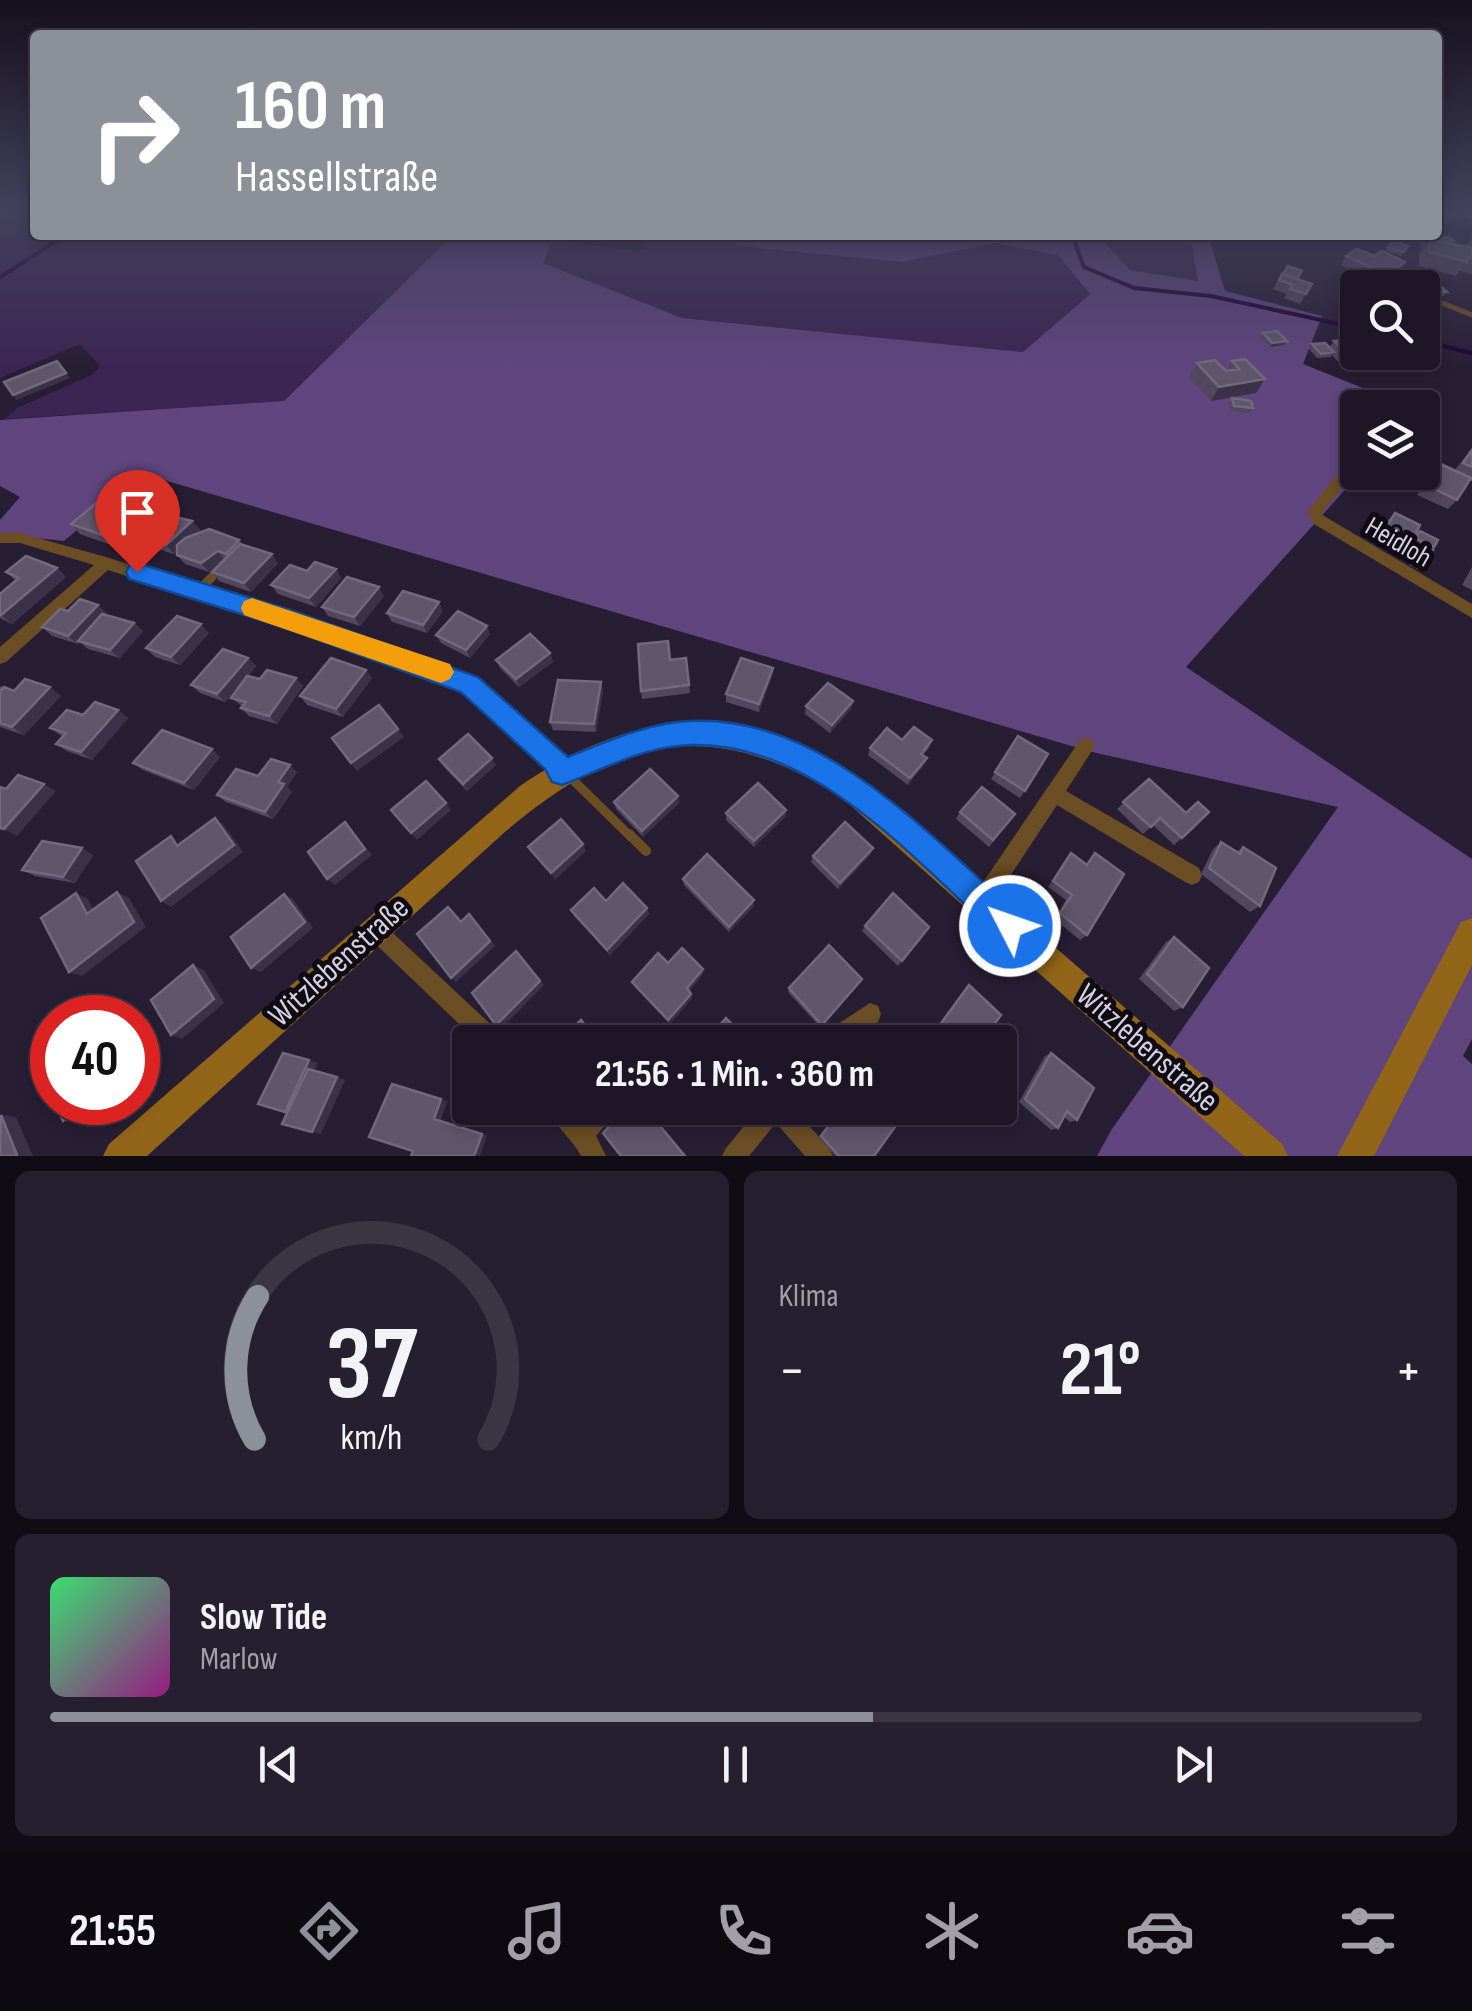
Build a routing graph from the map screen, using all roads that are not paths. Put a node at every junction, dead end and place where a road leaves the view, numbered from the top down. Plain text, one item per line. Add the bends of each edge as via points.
1 (1440, 302) edge
2 (1472, 315) edge
3 (1340, 480) edge
4 (0, 538) edge
5 (227, 562) edge
6 (106, 563) junction
7 (198, 591) junction
8 (1472, 612) edge
9 (0, 657) edge
10 (1086, 746) dead end
11 (562, 773) junction
12 (1054, 794) junction
13 (646, 851) dead end
14 (1192, 875) dead end
15 (982, 901) junction
16 (373, 928) junction
17 (1472, 933) edge
18 (870, 1014) dead end
19 (475, 1025) edge
20 (854, 1025) edge
21 (574, 1125) edge
22 (590, 1125) edge
23 (761, 1125) edge
24 (792, 1125) edge
25 (582, 1134) junction
26 (121, 1156) edge
27 (594, 1156) edge
28 (734, 1156) edge
29 (821, 1156) edge
30 (1270, 1156) edge
31 (1355, 1156) edge

1 - 2 lane
3 - 8 street, Heidloh via 1315,513 1319,520
4 - 6 street
5 - 7 lane
6 - 7 street
6 - 9 street
7 - 11 street via 470,684
10 - 12 street
11 - 13 lane
11 - 15 street, Witzlebenstraße via 623,747 678,734 763,743 850,786
11 - 16 street, Witzlebenstraße
12 - 14 street
12 - 15 street
15 - 30 street, Witzlebenstraße
16 - 19 street
16 - 26 street, Witzlebenstraße
17 - 31 street
18 - 20 street
21 - 25 street
22 - 25 street
23 - 28 street
24 - 29 street
25 - 27 street

